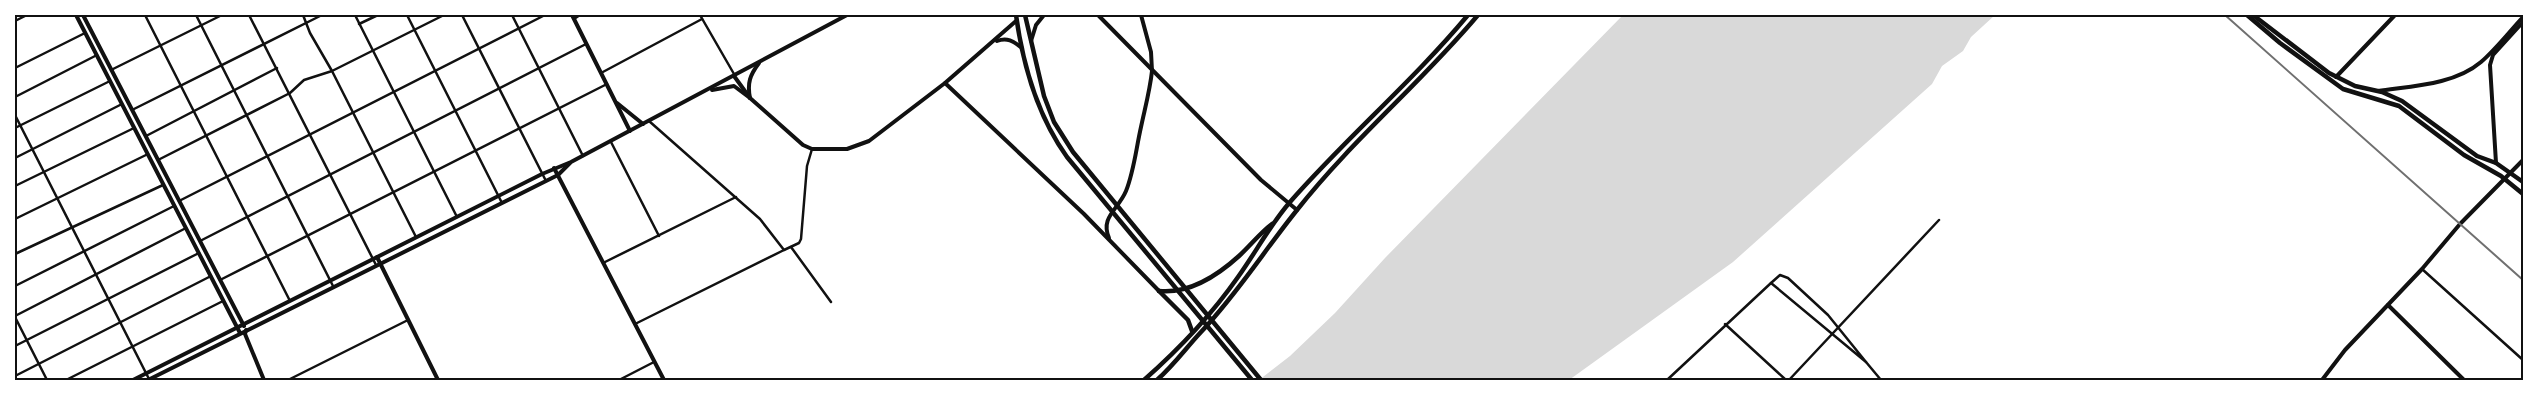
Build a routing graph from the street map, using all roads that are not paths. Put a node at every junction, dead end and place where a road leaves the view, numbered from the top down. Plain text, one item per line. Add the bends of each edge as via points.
1 (27, 15) edge
2 (76, 15) edge
3 (83, 15) edge
4 (145, 15) edge
5 (196, 15) edge
6 (222, 15) edge
7 (249, 15) edge
8 (303, 15) edge
9 (322, 15) edge
10 (355, 15) edge
11 (378, 15) edge
12 (407, 15) edge
13 (444, 15) edge
14 (462, 15) edge
15 (512, 15) edge
16 (545, 15) edge
17 (580, 15) edge
18 (700, 15) edge
19 (847, 15) edge
20 (1016, 15) edge
21 (1025, 15) edge
22 (1044, 15) edge
23 (1098, 15) edge
24 (1140, 15) edge
25 (1468, 15) edge
26 (1478, 15) edge
27 (2247, 15) edge
28 (2253, 15) edge
29 (2395, 15) edge
30 (573, 17) edge
31 (2523, 17) edge
32 (702, 19) junction
33 (15, 21) edge
34 (1016, 21) junction
35 (307, 22) junction
36 (2523, 22) edge
37 (359, 24) junction
38 (202, 26) junction
39 (519, 28) junction
40 (414, 30) junction
41 (85, 33) junction
42 (1031, 41) junction
43 (994, 42) junction
44 (264, 43) junction
45 (586, 43) junction
46 (160, 45) junction
47 (1023, 48) junction
48 (479, 49) junction
49 (372, 52) junction
50 (97, 55) junction
51 (760, 62) junction
52 (221, 65) junction
53 (15, 68) edge
54 (277, 68) junction
55 (538, 68) junction
56 (112, 70) junction
57 (332, 71) junction
58 (434, 71) junction
59 (1152, 71) junction
60 (601, 73) junction
61 (734, 76) junction
62 (2336, 77) junction
63 (110, 81) junction
64 (944, 83) junction
65 (606, 84) junction
66 (181, 86) junction
67 (499, 88) junction
68 (233, 90) junction
69 (2375, 91) junction
70 (392, 92) junction
71 (705, 92) junction
72 (290, 93) junction
73 (15, 97) edge
74 (750, 98) junction
75 (616, 102) junction
76 (122, 104) junction
77 (559, 109) junction
78 (132, 110) junction
79 (193, 110) junction
80 (455, 111) junction
81 (352, 113) junction
82 (15, 115) edge
83 (247, 116) junction
84 (649, 121) junction
85 (643, 124) junction
86 (20, 125) junction
87 (15, 128) edge
88 (134, 128) junction
89 (519, 129) junction
90 (630, 131) junction
91 (414, 132) junction
92 (311, 133) junction
93 (146, 136) junction
94 (207, 136) junction
95 (611, 142) junction
96 (32, 149) junction
97 (812, 149) junction
98 (474, 151) junction
99 (373, 152) junction
100 (148, 154) junction
101 (267, 155) junction
102 (583, 156) junction
103 (15, 158) edge
104 (158, 160) junction
105 (2523, 160) edge
106 (571, 162) junction
107 (2496, 163) junction
108 (2519, 164) junction
109 (554, 168) junction
110 (2523, 168) edge
111 (434, 171) junction
112 (44, 172) junction
113 (2512, 172) junction
114 (330, 173) junction
115 (542, 174) junction
116 (227, 175) junction
117 (558, 175) junction
118 (2504, 178) junction
119 (546, 181) junction
120 (2523, 182) edge
121 (164, 184) junction
122 (15, 186) edge
123 (393, 192) junction
124 (2523, 194) edge
125 (286, 195) junction
126 (498, 196) junction
127 (736, 198) junction
128 (57, 199) junction
129 (179, 201) junction
130 (502, 202) junction
131 (1288, 204) junction
132 (174, 206) junction
133 (1297, 210) junction
134 (350, 213) junction
135 (247, 216) junction
136 (457, 217) junction
137 (15, 219) edge
138 (1939, 220) dead end
139 (1274, 224) junction
140 (71, 226) junction
141 (186, 228) junction
142 (308, 235) junction
143 (659, 236) junction
144 (416, 237) junction
145 (1110, 240) junction
146 (200, 241) junction
147 (791, 247) junction
148 (784, 250) junction
149 (84, 251) junction
150 (199, 253) junction
151 (15, 254) edge
152 (267, 256) junction
153 (375, 258) junction
154 (603, 263) junction
155 (378, 264) junction
156 (2422, 269) junction
157 (96, 274) junction
158 (211, 276) junction
159 (220, 280) junction
160 (330, 280) junction
161 (1771, 283) junction
162 (15, 286) edge
163 (333, 286) junction
164 (1159, 291) junction
165 (108, 299) junction
166 (223, 300) junction
167 (290, 300) junction
168 (831, 302) dead end
169 (2388, 305) junction
170 (15, 317) edge
171 (408, 320) junction
172 (120, 323) junction
173 (243, 324) junction
174 (635, 324) junction
175 (1725, 324) junction
176 (237, 327) junction
177 (1839, 327) junction
178 (1192, 331) junction
179 (243, 332) junction
180 (1833, 334) junction
181 (26, 340) junction
182 (15, 346) edge
183 (132, 346) junction
184 (2523, 360) edge
185 (654, 362) junction
186 (1866, 362) junction
187 (38, 364) junction
188 (146, 373) junction
189 (15, 376) edge
190 (47, 380) edge
191 (66, 380) edge
192 (133, 380) edge
193 (148, 380) edge
194 (264, 380) edge
195 (288, 380) edge
196 (438, 380) edge
197 (619, 380) edge
198 (664, 380) edge
199 (1144, 380) edge
200 (1158, 380) edge
201 (1252, 380) edge
202 (1260, 380) edge
203 (1667, 380) edge
204 (1787, 380) edge
205 (1881, 380) edge
206 (2322, 380) edge
207 (2464, 380) edge

1 - 33 street
2 - 41 main road
3 - 56 main road
4 - 46 street
5 - 38 street
6 - 38 street
7 - 44 street
8 - 35 street
9 - 35 street
10 - 37 street
11 - 37 street
12 - 40 street
13 - 40 street
14 - 48 street
15 - 39 street
16 - 39 street
17 - 30 street
18 - 32 street
19 - 51 main road
20 - 34 main road
21 - 42 main road
22 - 42 main road via 1036,25
23 - 59 main road
24 - 59 main road via 1151,52
25 - 131 main road
26 - 133 main road
27 - 118 main road via 2343,89 2399,106 2464,155
28 - 62 main road
29 - 62 main road
30 - 45 main road
31 - 69 main road via 2480,63 2464,73 2435,82
32 - 60 street
32 - 61 street
34 - 43 main road
34 - 47 main road
35 - 44 street
35 - 57 street
36 - 107 main road via 2493,55 2490,65
37 - 49 street
38 - 46 street
38 - 52 street
39 - 48 street
39 - 55 street
40 - 49 street
40 - 58 street
41 - 50 main road
41 - 53 street
42 - 202 main road via 1044,96 1054,122 1073,152
43 - 47 main road via 1011,40
43 - 64 main road
44 - 52 street
44 - 54 street
45 - 55 street
45 - 60 main road
46 - 56 street
46 - 66 street
47 - 201 main road via 1031,86 1051,134
48 - 58 street
48 - 67 street
49 - 57 street
49 - 70 street
50 - 63 main road
50 - 73 street
51 - 61 main road
51 - 74 main road via 750,77
52 - 66 street
52 - 68 street
54 - 68 street
54 - 72 street
55 - 67 street
55 - 77 street
56 - 78 main road
57 - 72 street via 304,80
57 - 81 street
58 - 70 street
58 - 80 street
59 - 131 main road
59 - 145 main road via 1147,109 1127,187 1116,210 1107,219 1106,230
60 - 65 main road
61 - 71 main road
61 - 74 main road
62 - 69 main road
63 - 76 main road
63 - 86 street
64 - 97 main road via 865,144
64 - 145 main road
65 - 75 main road
65 - 77 street
66 - 78 street
66 - 79 street
67 - 80 street
67 - 89 street
68 - 79 street
68 - 83 street
69 - 107 main road via 2402,101 2477,156
70 - 81 street
70 - 91 street
71 - 74 main road via 734,86
71 - 84 main road
72 - 83 street
72 - 92 street
74 - 97 main road via 795,140
75 - 85 main road
75 - 90 main road
76 - 88 main road
76 - 96 street
77 - 89 street
77 - 102 street
78 - 93 main road
79 - 93 street
79 - 94 street
80 - 91 street
80 - 98 street
81 - 92 street
81 - 99 street
82 - 86 street
83 - 94 street
83 - 101 street
84 - 85 main road
84 - 127 street
85 - 90 main road
86 - 87 street
86 - 96 street
88 - 100 main road
88 - 112 street
89 - 98 street
89 - 115 street
90 - 95 main road
91 - 99 street
91 - 111 street
92 - 101 street
92 - 114 street
93 - 104 main road
94 - 104 street
94 - 116 street
95 - 102 main road
95 - 143 street
96 - 103 street
96 - 112 street
97 - 147 street via 807,166 801,239
98 - 111 street
98 - 126 street
99 - 114 street
99 - 123 street
100 - 121 main road
100 - 128 street
101 - 116 street
101 - 125 street
102 - 106 main road
104 - 129 main road
105 - 108 main road
106 - 109 main road
106 - 117 main road
107 - 113 main road
108 - 110 street
108 - 113 main road
109 - 115 main road
109 - 117 main road
111 - 123 street
111 - 136 street
112 - 122 street
112 - 128 street
113 - 118 main road
113 - 120 main road
114 - 125 street
114 - 134 street
115 - 119 street
115 - 126 main road
116 - 129 street
116 - 135 street
117 - 119 main road
117 - 154 main road
118 - 124 main road
118 - 156 main road
119 - 130 main road
121 - 132 main road
121 - 140 street
123 - 134 street
123 - 144 street
125 - 135 street
125 - 142 street
126 - 130 street
126 - 136 main road
127 - 143 street
127 - 148 street via 760,219
128 - 137 street
128 - 140 street
129 - 146 main road
130 - 155 main road
131 - 133 main road
131 - 139 main road
132 - 141 main road
132 - 149 street
133 - 200 main road via 1230,300
134 - 142 street
134 - 153 street
135 - 146 street
135 - 152 street
136 - 144 main road
138 - 177 street
139 - 164 main road via 1238,258 1207,279 1174,292
139 - 178 main road via 1231,286
140 - 149 street
140 - 151 street
141 - 150 main road
141 - 157 street
142 - 152 street
142 - 160 street
143 - 154 street
144 - 153 main road
145 - 164 main road
146 - 159 main road
147 - 148 street
147 - 168 street
148 - 174 street
149 - 157 street
149 - 162 street
150 - 158 main road
150 - 165 street
152 - 159 street
152 - 167 street
153 - 155 main road
153 - 160 main road
154 - 174 main road
155 - 163 main road
155 - 171 main road
156 - 169 main road
156 - 184 street
157 - 165 street
157 - 170 street
158 - 166 main road
158 - 172 street
159 - 173 main road
160 - 163 street
160 - 167 main road
161 - 175 street
161 - 177 street via 1783,274
161 - 180 street
163 - 179 main road
164 - 178 main road via 1188,320
165 - 172 street
165 - 181 street
166 - 176 main road
166 - 183 street
167 - 173 main road
169 - 206 main road via 2345,350
169 - 207 main road
170 - 181 street
171 - 195 street
171 - 196 main road
172 - 183 street
172 - 187 street
173 - 176 main road
173 - 179 main road
174 - 185 main road
175 - 203 street via 1706,346
175 - 204 street
176 - 179 main road
176 - 188 main road
177 - 180 street
177 - 186 street
178 - 199 main road
179 - 193 main road
179 - 194 main road
180 - 186 street
180 - 204 street
181 - 182 street
181 - 187 street
183 - 188 street
183 - 191 street
185 - 197 street
185 - 198 main road
186 - 205 street
187 - 189 street
187 - 190 street
188 - 192 main road
188 - 193 street

